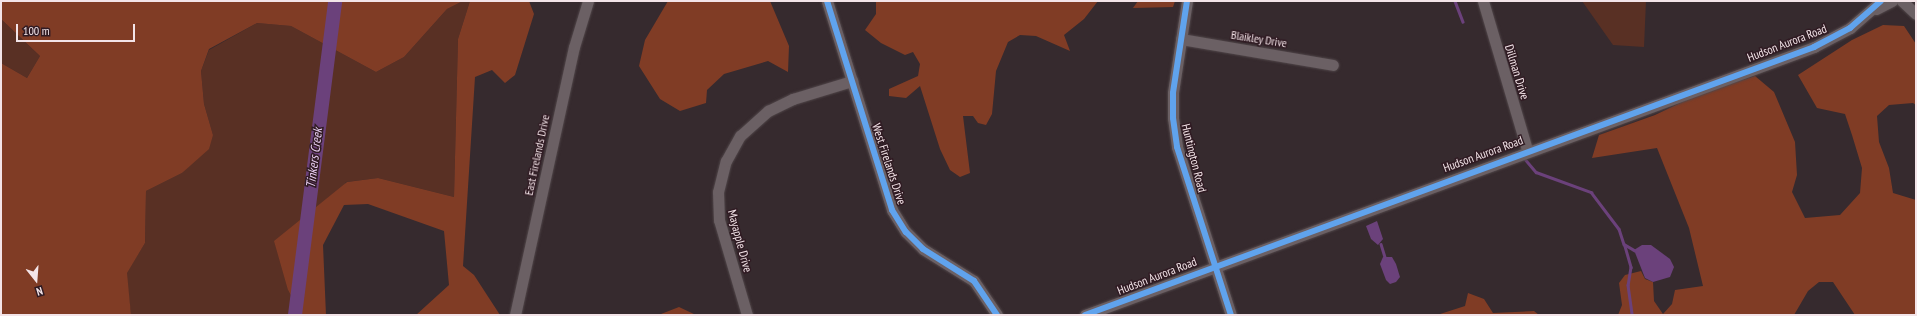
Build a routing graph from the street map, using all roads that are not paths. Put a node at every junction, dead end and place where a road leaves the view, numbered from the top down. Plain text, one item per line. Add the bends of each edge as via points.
1 (588, 1) edge
2 (1482, 1) edge
3 (1881, 1) edge
4 (1892, 1) edge
5 (1902, 1) edge
6 (827, 2) edge
7 (1186, 3) edge
8 (1870, 12) junction
9 (1916, 14) edge
10 (1181, 39) junction
11 (1333, 65) dead end
12 (852, 81) junction
13 (1527, 150) junction
14 (1213, 267) junction
15 (515, 315) edge
16 (747, 315) edge
17 (997, 315) edge
18 (1085, 315) edge
19 (1231, 315) edge

1 - 15 street, East Firelands Drive via 574,47
2 - 13 street, Dillman Drive
3 - 8 street, Hudson Aurora Road
4 - 8 street
5 - 9 street
6 - 12 street, West Firelands Drive
7 - 10 street, Huntington Road
8 - 13 street, Hudson Aurora Road via 1850,28 1814,47
10 - 11 street, Blaikley Drive
10 - 14 street, Huntington Road via 1173,93 1177,147
12 - 16 street, Mayapple Drive via 793,99 768,111 740,136 726,161 718,192 719,220
12 - 17 street, West Firelands Drive via 887,196 897,219 923,249 974,281
13 - 14 street, Hudson Aurora Road
14 - 18 street, Hudson Aurora Road
14 - 19 street, Huntington Road

